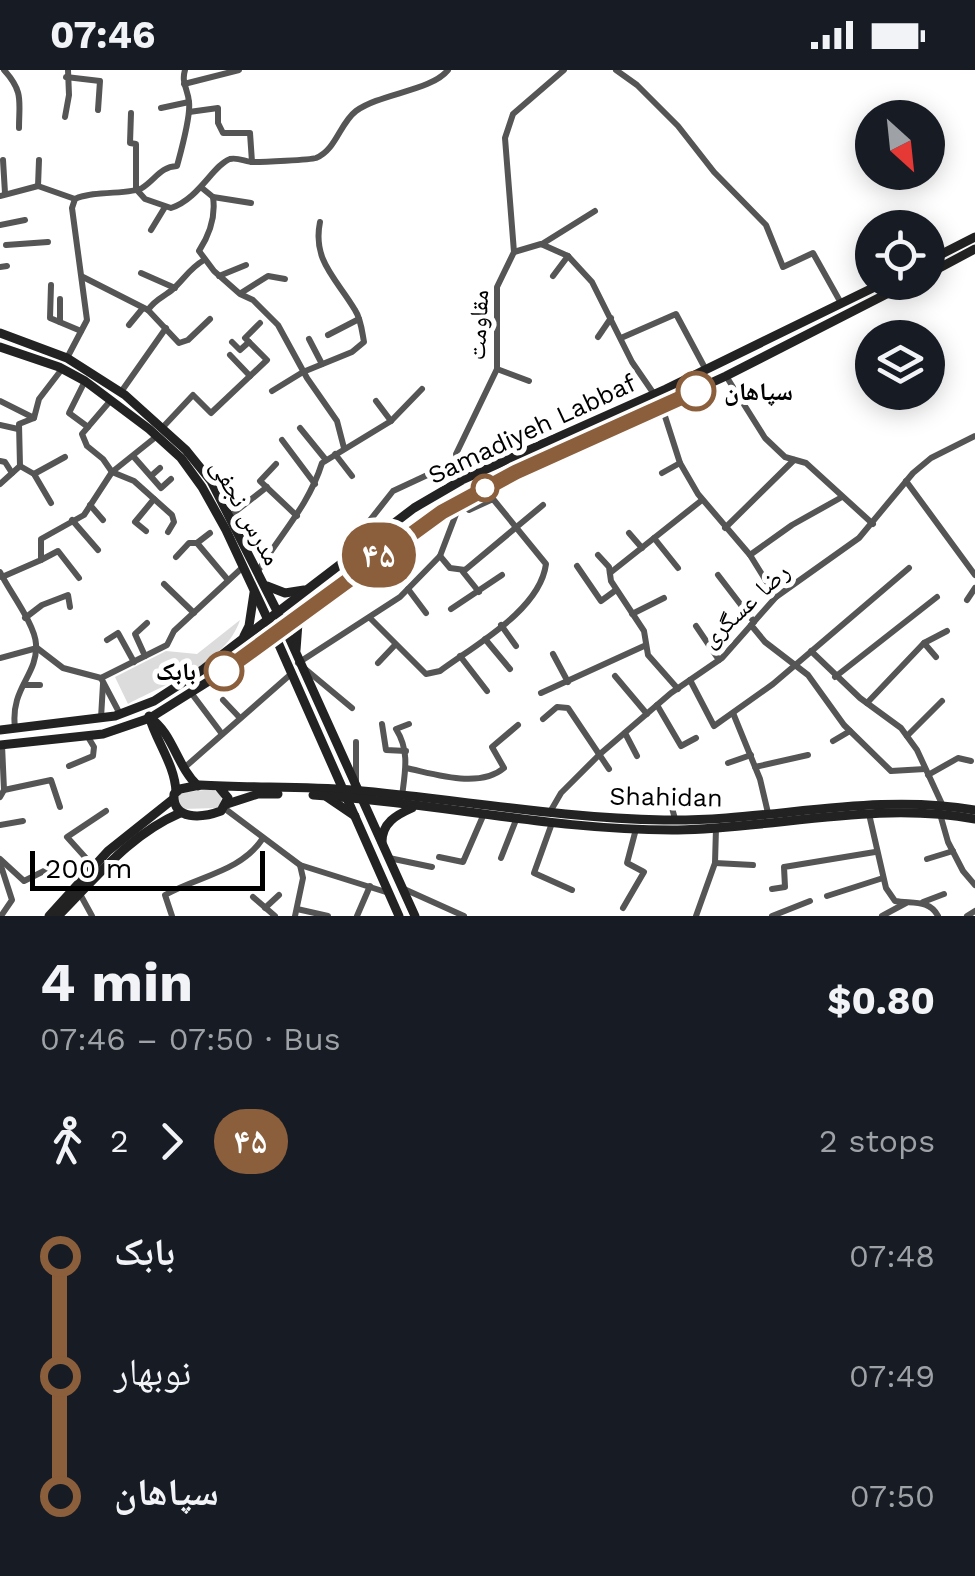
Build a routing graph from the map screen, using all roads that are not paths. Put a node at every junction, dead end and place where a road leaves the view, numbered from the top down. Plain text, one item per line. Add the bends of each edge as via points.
1 (185, 70) edge
2 (239, 70) edge
3 (448, 70) edge
4 (564, 70) edge
5 (616, 70) edge
6 (4, 71) edge
7 (67, 74) edge
8 (184, 84) junction
9 (190, 102) junction
10 (161, 108) dead end
11 (98, 110) dead end
12 (189, 112) junction
13 (131, 113) dead end
14 (65, 116) dead end
15 (19, 128) dead end
16 (2, 160) dead end
17 (40, 160) dead end
18 (252, 162) junction
19 (38, 186) junction
20 (202, 188) junction
21 (136, 189) junction
22 (2, 194) edge
23 (213, 197) junction
24 (76, 199) junction
25 (251, 203) dead end
26 (165, 207) junction
27 (595, 211) dead end
28 (26, 220) dead end
29 (320, 222) dead end
30 (0, 225) edge
31 (151, 230) dead end
32 (975, 237) edge
33 (48, 242) dead end
34 (6, 244) dead end
35 (540, 244) junction
36 (974, 251) edge
37 (514, 252) junction
38 (568, 256) junction
39 (945, 256) edge
40 (204, 260) junction
41 (945, 261) edge
42 (246, 266) dead end
43 (141, 273) dead end
44 (220, 276) junction
45 (553, 276) dead end
46 (82, 277) junction
47 (285, 279) dead end
48 (51, 285) dead end
49 (175, 288) junction
50 (240, 294) junction
51 (855, 297) edge
52 (60, 299) dead end
53 (875, 300) edge
54 (841, 304) junction
55 (146, 309) junction
56 (359, 318) junction
57 (611, 318) junction
58 (210, 319) dead end
59 (60, 322) junction
60 (260, 323) dead end
61 (130, 324) dead end
62 (166, 328) junction
63 (81, 330) junction
64 (0, 333) edge
65 (328, 335) dead end
66 (598, 338) dead end
67 (621, 338) junction
68 (309, 339) dead end
69 (232, 342) dead end
70 (249, 342) junction
71 (0, 347) edge
72 (230, 356) dead end
73 (68, 358) junction
74 (322, 364) junction
75 (62, 369) junction
76 (497, 369) junction
77 (706, 370) junction
78 (303, 372) junction
79 (250, 376) junction
80 (726, 376) junction
81 (529, 380) dead end
82 (85, 381) junction
83 (422, 389) dead end
84 (272, 391) dead end
85 (121, 392) junction
86 (654, 394) junction
87 (0, 400) edge
88 (111, 400) junction
89 (376, 401) dead end
90 (662, 407) junction
91 (34, 418) junction
92 (391, 420) junction
93 (0, 425) edge
94 (88, 427) junction
95 (300, 428) dead end
96 (18, 429) junction
97 (160, 432) junction
98 (975, 436) edge
99 (282, 440) dead end
100 (344, 448) junction
101 (335, 454) junction
102 (65, 456) dead end
103 (132, 456) junction
104 (326, 460) junction
105 (794, 460) junction
106 (0, 462) edge
107 (680, 463) junction
108 (276, 464) dead end
109 (20, 466) junction
110 (160, 468) dead end
111 (112, 472) junction
112 (12, 473) junction
113 (662, 473) dead end
114 (34, 474) junction
115 (151, 476) junction
116 (352, 476) dead end
117 (171, 479) dead end
118 (462, 480) junction
119 (906, 481) junction
120 (0, 484) edge
121 (316, 484) junction
122 (266, 487) junction
123 (842, 497) junction
124 (154, 498) junction
125 (703, 500) junction
126 (461, 501) junction
127 (51, 502) dead end
128 (543, 504) dead end
129 (90, 505) junction
130 (230, 515) junction
131 (297, 516) junction
132 (72, 520) junction
133 (103, 520) dead end
134 (874, 524) junction
135 (516, 528) junction
136 (726, 528) junction
137 (146, 532) dead end
138 (168, 532) dead end
139 (210, 533) dead end
140 (629, 534) dead end
141 (654, 538) junction
142 (372, 540) junction
143 (197, 543) junction
144 (642, 548) junction
145 (98, 550) dead end
146 (598, 555) dead end
147 (176, 556) dead end
148 (440, 556) junction
149 (750, 556) junction
150 (42, 560) junction
151 (577, 566) dead end
152 (243, 568) junction
153 (678, 568) dead end
154 (910, 568) dead end
155 (462, 571) junction
156 (1, 574) edge
157 (610, 574) junction
158 (502, 575) dead end
159 (718, 575) dead end
160 (975, 575) edge
161 (79, 578) dead end
162 (228, 580) junction
163 (258, 582) junction
164 (311, 587) junction
165 (975, 588) edge
166 (408, 589) junction
167 (4, 590) edge
168 (616, 590) junction
169 (479, 592) junction
170 (161, 596) dead end
171 (776, 597) junction
172 (937, 597) dead end
173 (664, 598) dead end
174 (967, 600) dead end
175 (70, 607) dead end
176 (309, 607) junction
177 (451, 609) dead end
178 (194, 613) junction
179 (278, 613) junction
180 (426, 613) dead end
181 (632, 614) junction
182 (25, 618) junction
183 (370, 618) junction
184 (168, 620) dead end
185 (268, 620) junction
186 (147, 624) dead end
187 (752, 624) junction
188 (501, 625) junction
189 (696, 626) dead end
190 (284, 627) junction
191 (174, 631) junction
192 (947, 631) dead end
193 (274, 634) junction
194 (485, 639) junction
195 (107, 640) dead end
196 (242, 640) junction
197 (924, 643) junction
198 (395, 645) junction
199 (516, 646) dead end
200 (645, 646) junction
201 (37, 648) junction
202 (252, 651) junction
203 (811, 651) junction
204 (553, 654) dead end
205 (145, 656) junction
206 (460, 656) junction
207 (936, 657) dead end
208 (0, 658) edge
209 (293, 660) junction
210 (719, 660) junction
211 (134, 662) junction
212 (378, 662) dead end
213 (793, 664) junction
214 (510, 669) dead end
215 (291, 674) junction
216 (615, 676) dead end
217 (835, 676) junction
218 (101, 678) junction
219 (690, 680) junction
220 (568, 682) junction
221 (22, 685) junction
222 (40, 685) dead end
223 (678, 689) junction
224 (487, 691) dead end
225 (541, 693) dead end
226 (192, 694) junction
227 (223, 700) dead end
228 (942, 702) dead end
229 (868, 704) junction
230 (143, 705) junction
231 (657, 705) junction
232 (352, 708) dead end
233 (120, 714) junction
234 (647, 714) junction
235 (733, 714) junction
236 (102, 718) junction
237 (150, 718) junction
238 (240, 718) junction
239 (542, 718) dead end
240 (382, 724) dead end
241 (409, 724) dead end
242 (518, 725) dead end
243 (15, 728) junction
244 (0, 730) edge
245 (850, 731) junction
246 (625, 733) junction
247 (222, 734) junction
248 (88, 736) junction
249 (907, 736) junction
250 (696, 738) dead end
251 (833, 741) dead end
252 (356, 742) dead end
253 (1, 745) edge
254 (406, 751) junction
255 (600, 754) junction
256 (750, 755) junction
257 (808, 755) dead end
258 (637, 756) dead end
259 (332, 761) junction
260 (971, 761) dead end
261 (728, 762) dead end
262 (69, 766) dead end
263 (755, 767) junction
264 (406, 768) junction
265 (183, 769) junction
266 (608, 769) dead end
267 (927, 772) junction
268 (198, 786) junction
269 (218, 786) junction
270 (319, 792) junction
271 (668, 793) dead end
272 (2, 794) edge
273 (352, 794) junction
274 (174, 796) junction
275 (402, 797) junction
276 (225, 806) junction
277 (60, 807) dead end
278 (414, 807) junction
279 (941, 808) junction
280 (106, 810) dead end
281 (975, 810) edge
282 (768, 813) junction
283 (180, 814) junction
284 (869, 814) junction
285 (483, 816) junction
286 (357, 818) junction
287 (550, 818) junction
288 (975, 818) edge
289 (675, 819) junction
290 (516, 820) junction
291 (23, 821) dead end
292 (618, 822) junction
293 (0, 825) edge
294 (716, 826) junction
295 (636, 828) junction
296 (263, 838) junction
297 (382, 845) junction
298 (876, 852) junction
299 (953, 852) junction
300 (439, 856) dead end
301 (388, 858) junction
302 (501, 858) dead end
303 (927, 860) dead end
304 (0, 861) edge
305 (715, 863) junction
306 (300, 865) junction
307 (753, 865) dead end
308 (94, 866) junction
309 (432, 867) dead end
310 (50, 868) dead end
311 (883, 878) junction
312 (975, 885) edge
313 (370, 886) junction
314 (403, 888) junction
315 (772, 889) dead end
316 (572, 890) dead end
317 (389, 893) junction
318 (80, 894) junction
319 (944, 894) dead end
320 (279, 895) dead end
321 (827, 896) dead end
322 (253, 898) dead end
323 (810, 901) dead end
324 (922, 902) junction
325 (906, 903) junction
326 (266, 908) junction
327 (623, 908) dead end
328 (975, 911) edge
329 (296, 912) edge
330 (1, 916) edge
331 (49, 916) edge
332 (58, 916) edge
333 (92, 916) edge
334 (172, 916) edge
335 (275, 916) edge
336 (328, 916) edge
337 (357, 916) edge
338 (399, 916) edge
339 (415, 916) edge
340 (464, 916) edge
341 (698, 916) edge
342 (772, 916) edge
343 (882, 916) edge
344 (938, 916) edge
345 (967, 916) edge

1 - 8 street
2 - 8 street
3 - 18 street via 356,111 314,159
4 - 37 street, مقاومت via 513,114 506,138
5 - 54 street via 666,113 766,224 783,267 814,252
6 - 15 street via 22,101
7 - 11 street via 100,81
7 - 14 street
8 - 9 street
9 - 10 street
9 - 12 street
12 - 18 street via 218,108 222,133 250,133
12 - 21 street via 177,166 166,166
13 - 21 street
16 - 22 street
17 - 19 street
18 - 20 street via 225,161
19 - 22 street
19 - 24 street
20 - 23 street
20 - 26 street via 184,204
21 - 24 street
21 - 26 street
23 - 25 street
23 - 40 street via 213,220 199,251
24 - 46 street
26 - 31 street
27 - 35 street
28 - 30 street
29 - 56 street via 320,257
32 - 39 main road
33 - 34 street
35 - 37 street
35 - 38 street
36 - 41 main road
37 - 76 street, مقاومت via 497,287
38 - 45 street
38 - 57 street
40 - 44 street
40 - 49 street
42 - 44 street
43 - 49 street
44 - 50 street
46 - 55 street
46 - 63 street via 87,320
47 - 50 street via 268,276
48 - 59 street via 50,318
49 - 55 street
50 - 78 street via 278,325
51 - 54 main road, Samadiyeh Labbaf
52 - 59 street
53 - 80 main road, Samadiyeh Labbaf
54 - 77 main road, Samadiyeh Labbaf
55 - 61 street
55 - 62 street
56 - 65 street
56 - 74 street via 364,342
57 - 66 street
57 - 67 street
58 - 62 street via 179,343
59 - 63 street
60 - 70 street via 245,338
62 - 85 street
63 - 73 street
64 - 73 main road, مدرس نجفی
67 - 77 street via 676,314
67 - 86 street
68 - 74 street
69 - 70 street via 240,350
70 - 79 street via 267,360
71 - 75 main road, مدرس نجفی
72 - 79 street
73 - 85 main road, مدرس نجفی
74 - 78 street
75 - 82 main road, مدرس نجفی
75 - 91 street via 39,399
76 - 81 street
76 - 118 street, مقاومت via 456,454
77 - 86 main road, Samadiyeh Labbaf
78 - 84 street
78 - 100 street via 338,421
79 - 97 street via 211,413 193,396
80 - 90 main road, Samadiyeh Labbaf
80 - 105 street via 765,438
82 - 88 main road, مدرس نجفی
82 - 94 street via 69,413
83 - 92 street
85 - 97 main road, مدرس نجفی
86 - 118 main road, Samadiyeh Labbaf
87 - 91 street
88 - 94 street
88 - 97 main road, مدرس نجفی
89 - 92 street
90 - 107 street
90 - 126 main road, Samadiyeh Labbaf
91 - 96 street
92 - 100 street
93 - 96 street
94 - 111 street via 82,434 87,446
95 - 104 street
96 - 109 street
97 - 103 street
97 - 130 main road, مدرس نجفی via 186,450
97 - 152 main road, مدرس نجفی via 202,487
98 - 119 street, رضا عسگری via 931,458
99 - 121 street
100 - 101 street
101 - 104 street
101 - 116 street
102 - 114 street
103 - 111 street
103 - 115 street
104 - 121 street
105 - 123 street
105 - 136 street
106 - 112 street
107 - 113 street
107 - 125 street
108 - 122 street via 260,481
109 - 112 street
109 - 114 street
110 - 115 street
111 - 124 street
111 - 129 street
112 - 120 street
114 - 127 street
115 - 117 street via 161,488
118 - 142 main road, Samadiyeh Labbaf
118 - 142 street via 436,471 392,492 366,524
119 - 134 street, رضا عسگری
119 - 160 street
121 - 131 street
122 - 130 street
122 - 131 street
123 - 134 street
123 - 149 street
124 - 137 street via 135,522
124 - 138 street via 174,522
125 - 136 street
125 - 141 street
126 - 135 street via 470,510 492,499
126 - 148 street
126 - 176 main road, Samadiyeh Labbaf
128 - 135 street
129 - 132 street
129 - 133 street
130 - 163 main road, مدرس نجفی
131 - 163 street
132 - 145 street
132 - 150 street via 41,540
134 - 171 street, رضا عسگری
135 - 155 street
135 - 188 street via 546,564 530,601
136 - 149 street
139 - 143 street
140 - 144 street
141 - 144 street
141 - 153 street
142 - 164 main road, Samadiyeh Labbaf
143 - 147 street
143 - 162 street
144 - 157 street
146 - 157 street
148 - 155 street
148 - 166 street
149 - 171 street
150 - 156 street
150 - 161 street via 58,551
151 - 168 street via 601,600
152 - 162 street
152 - 163 main road, مدرس نجفی
154 - 203 street
155 - 169 street
156 - 167 street
157 - 168 street
158 - 169 street
159 - 187 street
162 - 178 street
163 - 164 main road via 284,593
163 - 179 main road, مدرس نجفی
163 - 185 main road, مدرس نجفی
163 - 196 main road
164 - 179 main road, Samadiyeh Labbaf
165 - 174 street
166 - 180 street
166 - 183 street
167 - 182 street
168 - 181 street
169 - 177 street
170 - 178 street via 166,586
171 - 187 street, رضا عسگری
172 - 217 street
173 - 181 street
175 - 182 street via 68,596 60,597
176 - 190 main road, Samadiyeh Labbaf
176 - 209 main road via 298,623
178 - 191 street
179 - 185 main road, Samadiyeh Labbaf
179 - 190 main road, مدرس نجفی
181 - 200 street
182 - 201 street
183 - 198 street
183 - 209 street
184 - 191 street
185 - 193 main road, مدرس نجفی
185 - 196 main road, Samadiyeh Labbaf
186 - 205 street via 134,634
187 - 210 street, رضا عسگری
187 - 213 street
188 - 194 street
188 - 199 street
189 - 210 street
190 - 193 main road, Samadiyeh Labbaf
190 - 209 main road, مدرس نجفی
191 - 205 street via 167,645
192 - 197 street
193 - 202 main road, Samadiyeh Labbaf
193 - 209 main road, مدرس نجفی
194 - 206 street
194 - 214 street
195 - 211 street via 118,633
196 - 230 main road, Samadiyeh Labbaf
197 - 207 street
197 - 229 street
198 - 206 street via 426,674
198 - 212 street
200 - 220 street
200 - 223 street
201 - 208 street
201 - 218 street via 63,668
201 - 221 street
202 - 209 main road
202 - 226 main road, Samadiyeh Labbaf
203 - 213 street
203 - 217 street
204 - 220 street
205 - 211 street
206 - 224 street
209 - 215 main road, مدرس نجفی
209 - 232 street
209 - 273 main road, مدرس نجفی
210 - 219 street, رضا عسگری
211 - 218 street
213 - 235 street
213 - 245 street
215 - 238 street
215 - 259 main road, مدرس نجفی
216 - 234 street
217 - 229 street
218 - 233 street
218 - 236 street
219 - 223 street, رضا عسگری
219 - 235 street via 714,726
220 - 225 street
221 - 222 street
221 - 243 street
223 - 231 street, رضا عسگری
226 - 237 main road, Samadiyeh Labbaf
226 - 247 street
227 - 238 street
228 - 249 street
229 - 249 street
230 - 233 main road, Samadiyeh Labbaf
230 - 237 main road
231 - 234 street, رضا عسگری
231 - 250 street via 680,746
233 - 236 main road, Samadiyeh Labbaf
234 - 246 street, رضا عسگری
235 - 256 street
236 - 243 main road, Samadiyeh Labbaf
237 - 248 main road, Samadiyeh Labbaf
237 - 265 main road
237 - 274 main road via 173,773
238 - 247 street
239 - 255 street via 556,707 568,708
240 - 254 street via 386,750
241 - 254 street via 396,729
242 - 264 street via 492,747 504,768 494,776
243 - 244 main road, Samadiyeh Labbaf
245 - 251 street
245 - 267 street via 891,771
246 - 255 street, رضا عسگری
246 - 258 street
247 - 265 street
248 - 253 main road, Samadiyeh Labbaf
248 - 262 street via 93,756
249 - 267 street
252 - 273 street
253 - 272 street
254 - 264 street
255 - 266 street
255 - 287 street, رضا عسگری via 561,793
256 - 261 street
256 - 263 street
257 - 263 street
259 - 270 main road
259 - 273 main road, مدرس نجفی
260 - 267 street via 958,758
263 - 282 street
264 - 275 street
265 - 268 main road
267 - 279 street
268 - 269 main road, Shahidan
268 - 274 main road, Shahidan
269 - 270 main road, Shahidan
269 - 276 main road
270 - 273 main road, Shahidan
270 - 276 main road, Shahidan via 258,794
270 - 286 main road
271 - 289 street
272 - 277 street via 50,780
273 - 275 main road, Shahidan
273 - 278 main road, Shahidan
273 - 286 main road
273 - 297 main road
274 - 283 main road
274 - 308 main road
275 - 287 main road, Shahidan
276 - 283 main road, Shahidan via 214,814
276 - 296 street
278 - 285 main road, Shahidan
278 - 297 main road via 395,815
279 - 281 main road, Shahidan
279 - 282 main road, Shahidan via 826,806
279 - 284 main road, Shahidan
279 - 288 main road, Shahidan
279 - 299 street
280 - 308 street via 67,837
282 - 289 main road, Shahidan
283 - 318 main road via 138,836
284 - 294 main road, Shahidan
284 - 298 street
285 - 290 main road, Shahidan
285 - 300 street via 463,862
286 - 317 main road
287 - 290 main road, Shahidan
287 - 292 main road, Shahidan
287 - 316 street, رضا عسگری via 534,873
289 - 292 main road, Shahidan
290 - 302 street
291 - 293 street
292 - 295 main road, Shahidan
294 - 295 main road, Shahidan
294 - 305 street
295 - 327 street via 628,863 644,872
296 - 306 street
296 - 334 street via 237,864 165,896
297 - 301 main road
298 - 311 street
298 - 315 street via 784,867 784,886
299 - 303 street
299 - 312 street
301 - 309 street
301 - 314 main road
304 - 310 street via 24,881
304 - 330 street via 12,900
305 - 307 street
305 - 341 street
306 - 313 street
306 - 329 street
308 - 331 main road
311 - 321 street
311 - 325 street via 895,900
313 - 317 street
313 - 337 street
314 - 339 main road
314 - 340 street
317 - 338 main road
318 - 332 main road
318 - 333 street
319 - 324 street
320 - 326 street
322 - 326 street
323 - 342 street
324 - 325 street
324 - 344 street
325 - 343 street
326 - 335 street
328 - 345 street
329 - 336 street

